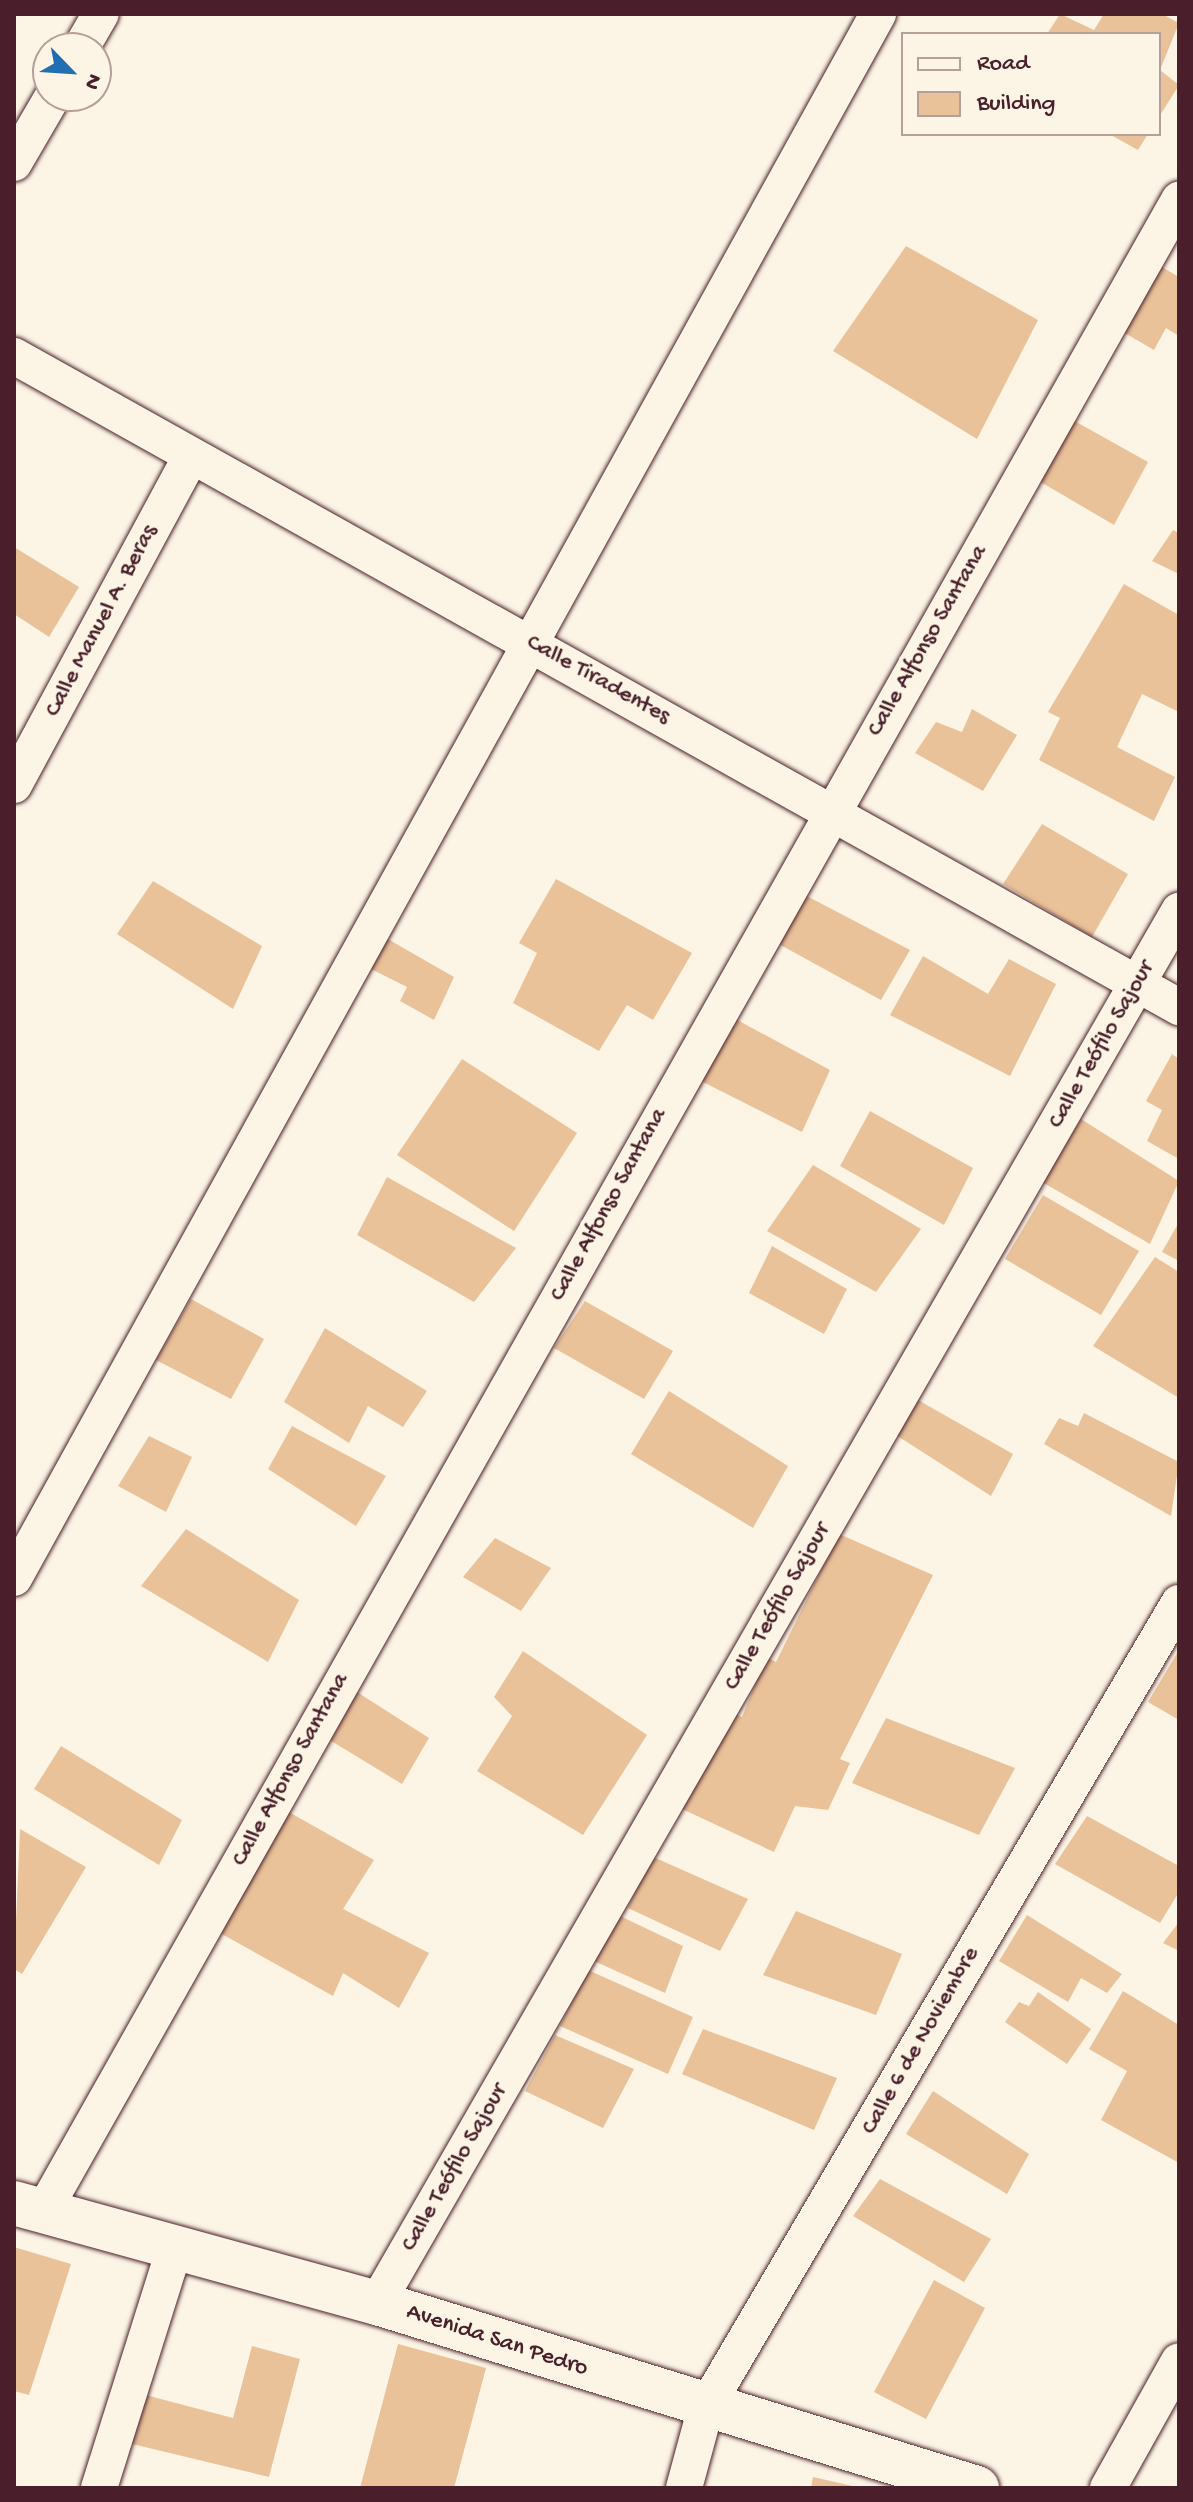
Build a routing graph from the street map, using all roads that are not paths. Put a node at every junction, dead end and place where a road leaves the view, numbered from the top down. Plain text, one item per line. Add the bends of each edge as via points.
1 (101, 14) edge
2 (878, 14) edge
3 (90, 32) edge
4 (44, 112) edge
5 (14, 163) edge
6 (1179, 200) edge
7 (14, 356) edge
8 (190, 458) junction
9 (535, 646) junction
10 (14, 785) edge
11 (833, 808) junction
12 (1179, 911) edge
13 (1138, 983) junction
14 (1179, 1007) edge
15 (14, 1578) edge
16 (1179, 1603) edge
17 (28, 2208) edge
18 (175, 2247) junction
19 (377, 2303) junction
20 (1179, 2361) edge
21 (706, 2407) junction
22 (99, 2488) edge
23 (684, 2488) edge
24 (977, 2488) edge
25 (1108, 2488) edge

1 - 3 street
2 - 9 street
4 - 5 street
6 - 11 street, Calle Alfonso Santana
7 - 8 street, Calle Tiradentes
8 - 9 street, Calle Tiradentes
8 - 10 street, Calle Manuel A. Beras
9 - 11 street, Calle Tiradentes
9 - 15 street
11 - 13 street, Calle Tiradentes
11 - 17 street, Calle Alfonso Santana
12 - 13 street, Calle Teófilo Sajour
13 - 14 street, Calle Tiradentes
13 - 19 street, Calle Teófilo Sajour
16 - 21 street, Calle 6 de Noviembre
17 - 18 street, Avenida San Pedro
18 - 19 street, Avenida San Pedro
18 - 22 street
19 - 21 street, Avenida San Pedro
20 - 25 street
21 - 23 street, Calle 6 de Noviembre
21 - 24 street, Avenida San Pedro

